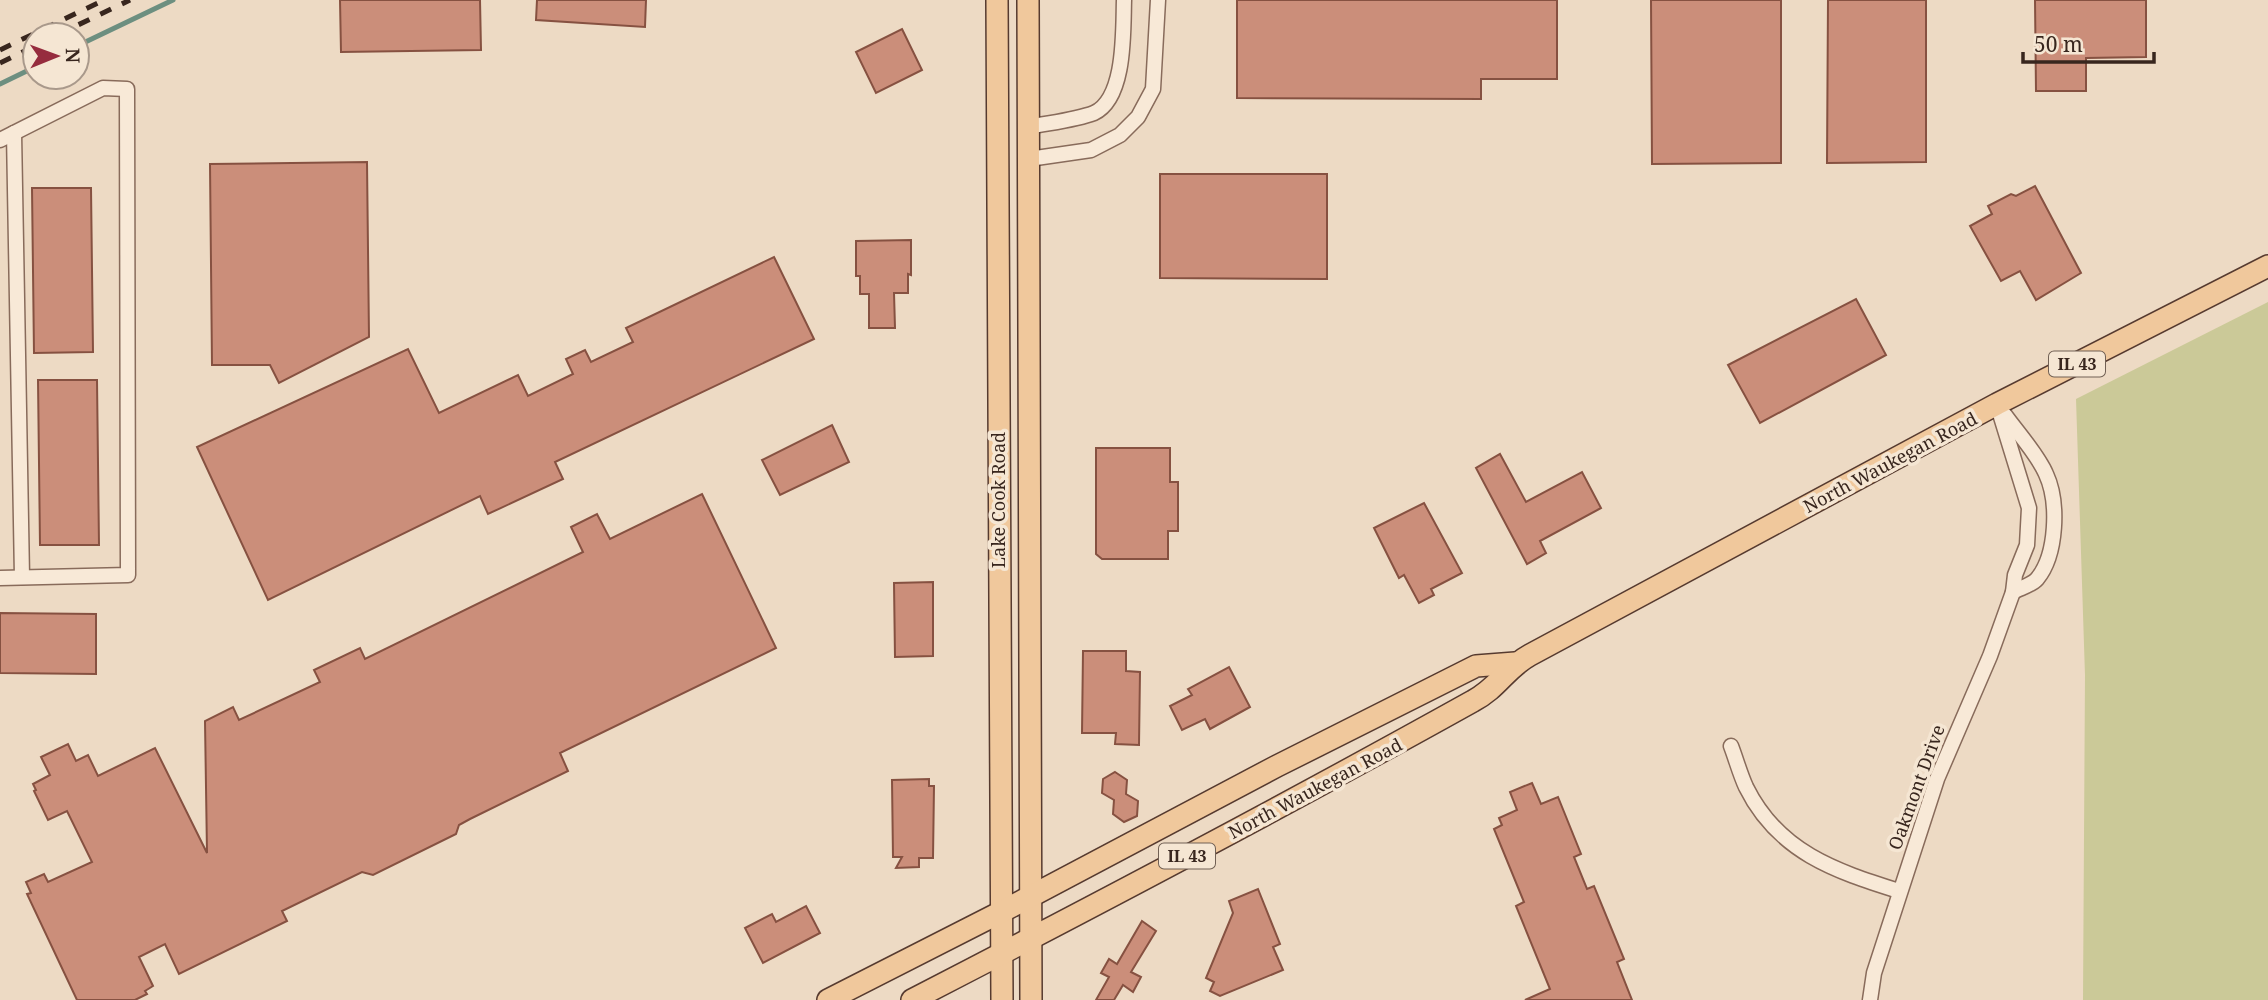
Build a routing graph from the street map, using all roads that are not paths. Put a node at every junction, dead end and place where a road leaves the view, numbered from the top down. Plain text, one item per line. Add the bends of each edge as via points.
1 (997, 0) edge
2 (1028, 0) edge
3 (1124, 0) edge
4 (1158, 0) edge
5 (1029, 127) junction
6 (14, 132) junction
7 (0, 140) edge
8 (1029, 159) junction
9 (2268, 266) edge
10 (1997, 404) junction
11 (22, 577) junction
12 (0, 578) edge
13 (2013, 592) junction
14 (1516, 663) junction
15 (1731, 746) dead end
16 (1899, 891) junction
17 (1030, 897) junction
18 (1001, 912) junction
19 (1031, 937) junction
20 (1001, 954) junction
21 (828, 1000) edge
22 (912, 1000) edge
23 (1002, 1000) edge
24 (1031, 1000) edge
25 (1870, 1000) edge

1 - 18 main road, Lake Cook Road
2 - 5 main road, Lake Cook Road
3 - 5 street via 1118,77 1109,100 1095,112
4 - 8 street via 1153,89 1138,117 1119,135 1091,150
5 - 8 main road, Lake Cook Road
6 - 7 street
6 - 11 street
6 - 11 street via 103,88 128,89 128,575
8 - 17 main road, Lake Cook Road
9 - 10 main road, North Waukegan Road / IL 43
10 - 13 street, Oakmont Drive via 2029,508 2027,545
10 - 13 street via 2046,473 2052,494 2050,556 2036,581
10 - 14 main road, North Waukegan Road / IL 43
11 - 12 street
13 - 16 street, Oakmont Drive via 1937,779
14 - 17 main road, North Waukegan Road / IL 43 via 1476,666
14 - 19 main road, North Waukegan Road / IL 43 via 1490,692 1295,801
15 - 16 street via 1746,786 1775,829 1800,850 1845,874
16 - 25 street, Oakmont Drive
17 - 18 main road, IL 43
17 - 19 main road, Lake Cook Road
18 - 20 main road, Lake Cook Road
18 - 21 main road, IL 43
19 - 20 main road, IL 43
19 - 24 main road, Lake Cook Road
20 - 22 main road, IL 43
20 - 23 main road, Lake Cook Road

